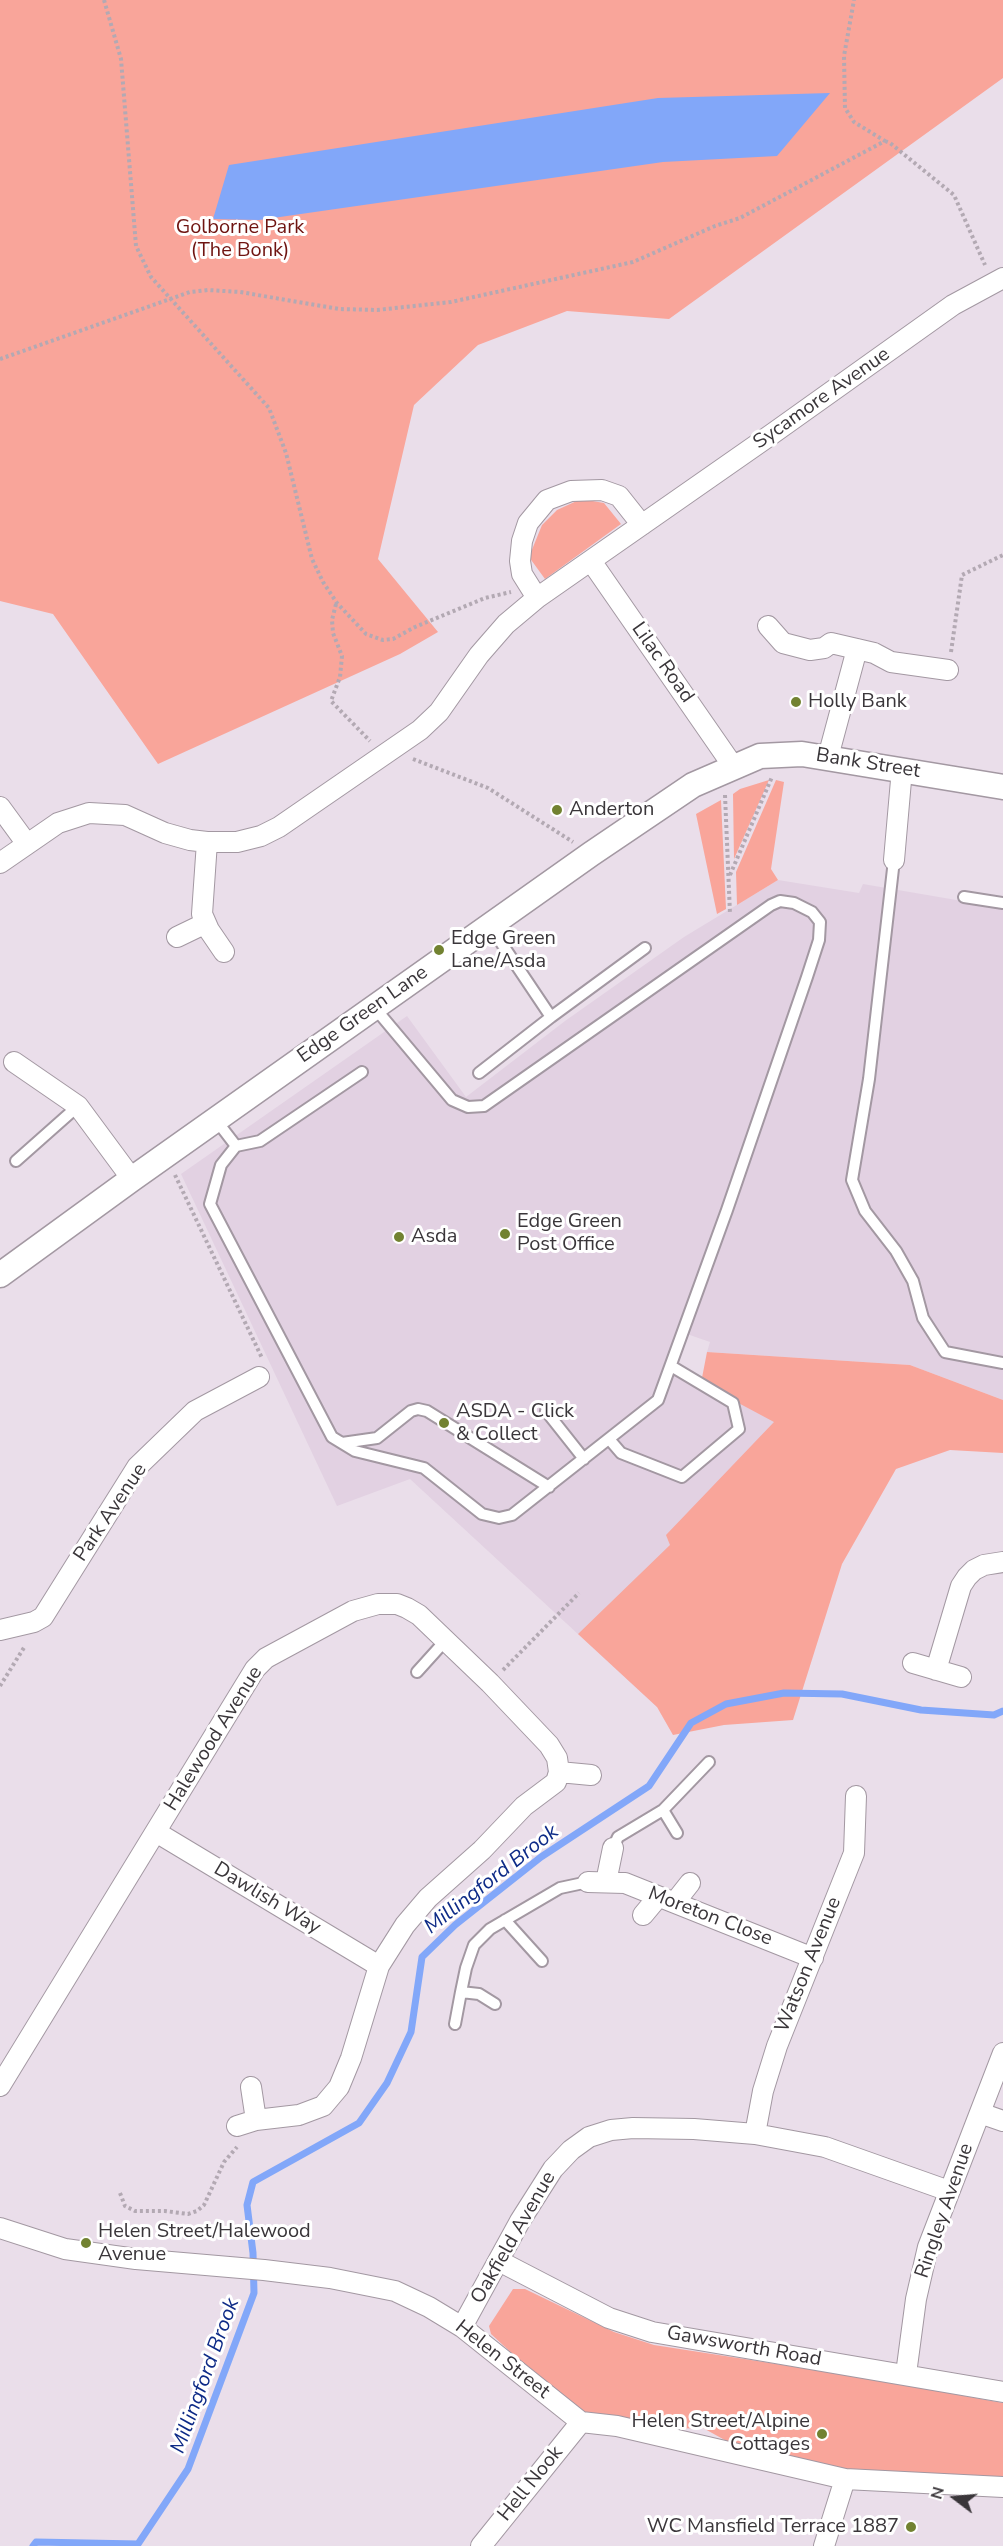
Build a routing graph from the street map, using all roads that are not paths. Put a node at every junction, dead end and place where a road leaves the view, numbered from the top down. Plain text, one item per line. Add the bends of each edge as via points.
1 (998, 279) edge
2 (642, 525) junction
3 (591, 561) junction
4 (533, 592) junction
5 (768, 626) dead end
6 (856, 649) junction
7 (948, 670) road end
8 (828, 757) junction
9 (729, 768) junction
10 (902, 769) junction
11 (1003, 787) edge
12 (0, 807) edge
13 (207, 842) junction
14 (27, 844) junction
15 (894, 860) joint
16 (0, 863) edge
17 (964, 897) dead end
18 (1003, 903) edge
19 (206, 923) junction
20 (490, 926) junction
21 (177, 937) dead end
22 (645, 948) dead end
23 (224, 952) dead end
24 (374, 1007) junction
25 (551, 1017) junction
26 (14, 1062) dead end
27 (362, 1072) dead end
28 (478, 1073) dead end
29 (78, 1106) junction
30 (216, 1120) junction
31 (236, 1146) junction
32 (16, 1161) dead end
33 (132, 1179) junction
34 (0, 1275) edge
35 (1003, 1363) edge
36 (671, 1366) junction
37 (259, 1377) road end
38 (546, 1411) dead end
39 (609, 1439) junction
40 (342, 1443) junction
41 (584, 1459) junction
42 (549, 1487) junction
43 (1003, 1562) edge
44 (0, 1630) edge
45 (445, 1641) junction
46 (913, 1663) dead end
47 (936, 1670) junction
48 (417, 1672) dead end
49 (961, 1677) dead end
50 (709, 1762) dead end
51 (560, 1772) junction
52 (591, 1775) dead end
53 (856, 1796) dead end
54 (663, 1810) junction
55 (156, 1832) junction
56 (677, 1833) dead end
57 (613, 1848) joint
58 (597, 1882) junction
59 (690, 1883) dead end
60 (666, 1900) junction
61 (643, 1914) dead end
62 (505, 1920) junction
63 (813, 1958) junction
64 (542, 1961) dead end
65 (379, 1966) junction
66 (462, 1992) junction
67 (495, 2004) dead end
68 (455, 2024) dead end
69 (1003, 2053) edge
70 (0, 2086) edge
71 (251, 2087) dead end
72 (980, 2113) junction
73 (256, 2120) junction
74 (1003, 2121) edge
75 (755, 2134) junction
76 (239, 2135) road end
77 (949, 2191) junction
78 (0, 2228) edge
79 (499, 2261) junction
80 (462, 2327) junction
81 (906, 2374) junction
82 (1003, 2392) edge
83 (581, 2422) junction
84 (845, 2479) junction
85 (1003, 2487) edge
86 (481, 2546) edge
87 (824, 2546) edge

1 - 2 street, Sycamore Avenue via 953,305
2 - 3 street, Sycamore Avenue
2 - 4 street via 619,496 602,490 571,491 547,500 528,523 522,541 522,574
3 - 4 street, Sycamore Avenue
3 - 9 street, Lilac Road
4 - 13 street, Sycamore Avenue via 478,655 440,712 420,730 279,827 237,842
5 - 6 street via 783,643 810,650 831,644
6 - 7 street via 891,662
6 - 8 street
8 - 9 street, Bank Street via 760,756
8 - 10 street, Bank Street
9 - 20 street, Edge Green Lane via 693,785
10 - 11 street, Bank Street
10 - 15 street
12 - 14 street
13 - 14 street, Sycamore Avenue via 165,833 124,815 89,813 58,823
13 - 19 street via 202,914
14 - 16 street, Sycamore Avenue
15 - 35 lane via 869,1079 852,1180 865,1211 913,1281 923,1318 945,1352
17 - 18 lane
19 - 21 street
19 - 23 street
20 - 24 street, Edge Green Lane
20 - 25 lane
22 - 25 lane
24 - 30 street, Edge Green Lane
24 - 36 lane via 452,1100 468,1107 484,1106 762,910 780,901 813,912 821,931
25 - 28 lane
26 - 29 street
27 - 31 lane via 260,1141
29 - 32 lane
29 - 33 street
30 - 31 lane
30 - 33 street, Edge Green Lane
31 - 40 lane via 221,1165 210,1204 332,1437
33 - 34 street, Edge Green Lane
36 - 39 lane via 658,1400
36 - 39 lane via 733,1403 739,1429 682,1477 621,1453
37 - 44 street, Park Avenue via 195,1411 137,1467 43,1617
38 - 41 lane
39 - 41 lane
40 - 42 lane via 355,1451 424,1468 491,1517 512,1515
40 - 42 lane via 377,1438 418,1409
41 - 42 lane
43 - 47 street via 984,1565 967,1577
45 - 48 lane
45 - 51 street, Halewood Avenue via 549,1745
45 - 55 street, Halewood Avenue via 407,1608 378,1604 353,1611 266,1658 255,1669
46 - 47 street
47 - 49 street
50 - 54 lane
51 - 52 street
51 - 65 street via 556,1782 524,1806 482,1851 428,1898
53 - 63 street, Watson Avenue via 854,1852
54 - 56 lane
54 - 57 lane via 618,1837
55 - 65 street, Dawlish Way
55 - 70 street, Halewood Avenue
57 - 58 street
58 - 60 street, Moreton Close via 625,1883
58 - 62 lane via 560,1888
59 - 60 street
60 - 61 street
60 - 63 street, Moreton Close
62 - 64 lane
62 - 66 lane via 474,1946
63 - 75 street, Watson Avenue via 777,2046
65 - 73 street via 339,2087 323,2106 299,2115
66 - 67 lane via 478,1994
66 - 68 lane
69 - 72 street, Ringley Avenue
71 - 73 street
72 - 74 street
72 - 77 street, Ringley Avenue
73 - 76 street
75 - 77 street, Oakfield Avenue via 842,2153
75 - 79 street, Oakfield Avenue via 633,2128 589,2137 553,2169
77 - 81 street, Ringley Avenue via 928,2247
78 - 80 street, Helen Street via 65,2249 330,2278 395,2291
79 - 80 street, Oakfield Avenue
79 - 81 street, Gawsworth Road via 609,2318 652,2332
80 - 83 street, Helen Street
81 - 82 street, Gawsworth Road
83 - 84 street via 617,2426
83 - 86 street, Hell Nook
84 - 85 street
84 - 87 street

